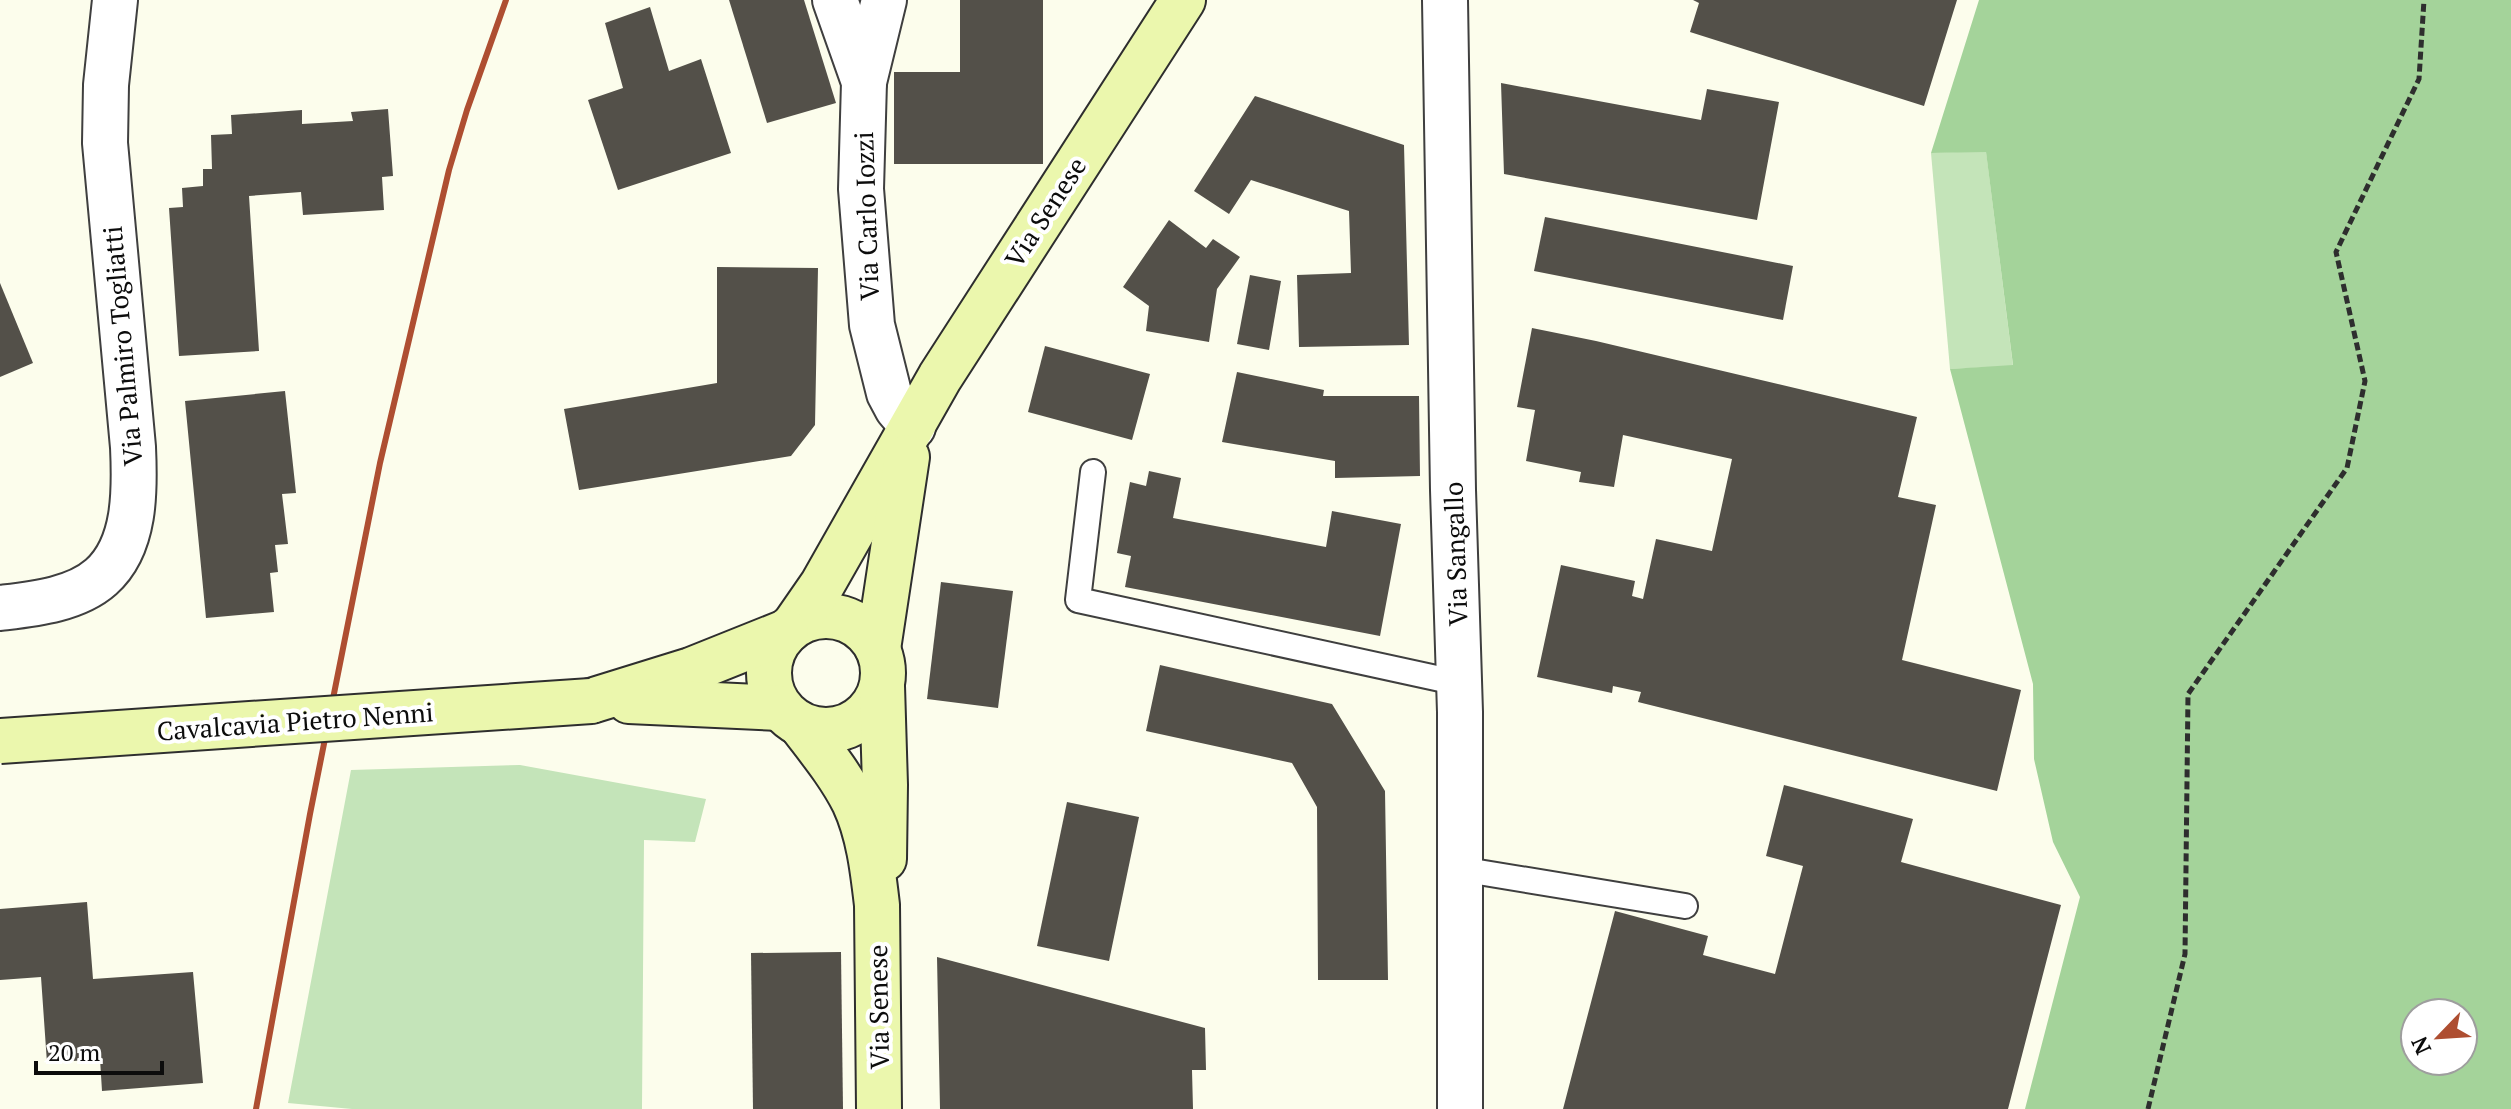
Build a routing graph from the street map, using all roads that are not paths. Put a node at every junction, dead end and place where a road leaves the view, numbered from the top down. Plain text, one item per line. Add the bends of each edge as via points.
1 (115, 0) edge
2 (835, 0) edge
3 (884, 0) edge
4 (1183, 0) edge
5 (1445, 0) edge
6 (864, 82) junction
7 (913, 427) junction
8 (1093, 472) dead end
9 (0, 608) edge
10 (790, 628) junction
11 (880, 667) junction
12 (1459, 683) junction
13 (591, 701) junction
14 (791, 717) junction
15 (0, 741) edge
16 (1460, 869) junction
17 (877, 905) junction
18 (1685, 906) dead end
19 (879, 1109) edge
20 (1460, 1109) edge

1 - 9 street, Via Palmiro Togliatti via 105,143 133,447 131,514 124,542 101,577 58,598
2 - 6 street, Via Carlo Iozzi
3 - 6 street
4 - 7 main road, Via Senese
5 - 12 street, Via Sangallo
6 - 7 street, Via Carlo Iozzi via 861,189 869,304 883,377
7 - 10 main road, Via Senese via 822,585
7 - 11 main road, Via Senese
8 - 12 lane via 1078,600
10 - 11 main road via 813,617 851,621 867,633
10 - 13 main road, Cavalcavia Pietro Nenni via 691,670
10 - 14 main road via 769,660 769,677 772,694
11 - 14 main road via 876,701 851,725 818,730
11 - 17 main road, Via Senese via 886,823
12 - 16 street, Via Sangallo
13 - 14 main road, Cavalcavia Pietro Nenni via 692,702
13 - 15 main road, Cavalcavia Pietro Nenni, bridge
14 - 17 main road, Via Senese via 854,802
16 - 18 lane
16 - 20 street, Via Sangallo
17 - 19 main road, Via Senese

